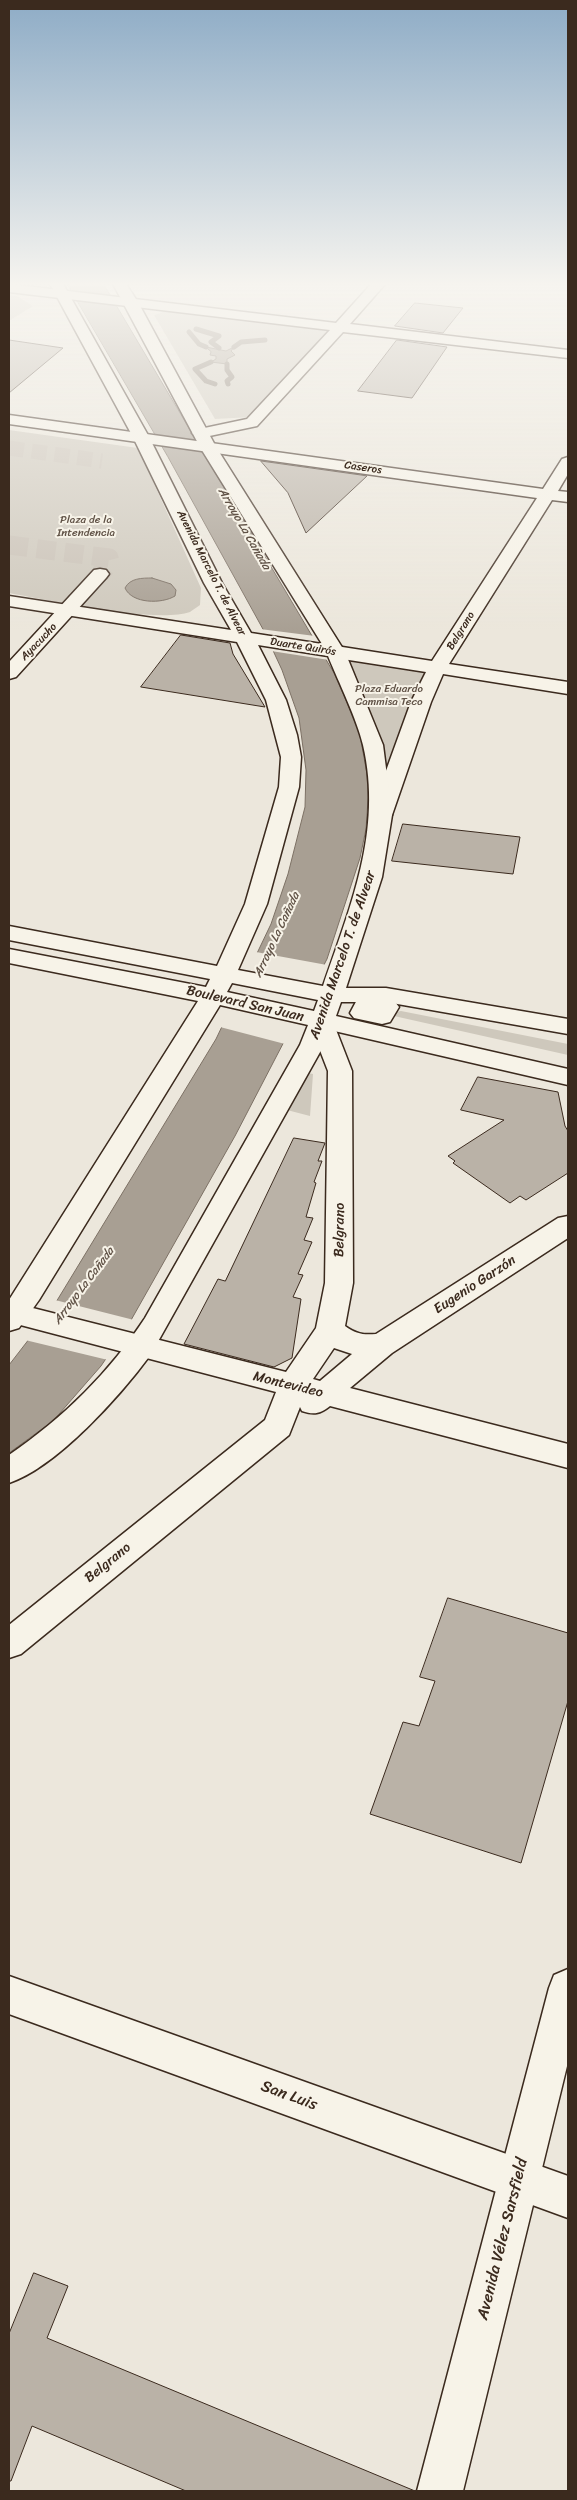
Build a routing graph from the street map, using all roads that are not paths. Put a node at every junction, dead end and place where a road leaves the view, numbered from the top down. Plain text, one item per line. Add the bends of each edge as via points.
1 (119, 399) edge
2 (182, 399) edge
3 (274, 399) edge
4 (9, 419) edge
5 (141, 438) junction
6 (204, 440) junction
7 (568, 462) edge
8 (548, 494) junction
9 (568, 497) edge
10 (100, 574) tunnel mouth
11 (213, 583) junction
12 (9, 601) edge
13 (69, 610) junction
14 (159, 624) junction
15 (243, 637) junction
16 (336, 652) junction
17 (437, 668) junction
18 (9, 673) edge
19 (568, 688) edge
20 (381, 815) junction
21 (9, 933) edge
22 (9, 956) edge
23 (225, 973) junction
24 (332, 995) junction
25 (212, 996) junction
26 (321, 1022) junction
27 (568, 1027) edge
28 (568, 1077) edge
29 (568, 1225) edge
30 (11, 1316) edge
31 (330, 1330) junction
32 (382, 1345) junction
33 (142, 1347) junction
34 (293, 1386) junction
35 (326, 1394) junction
36 (278, 1427) junction
37 (568, 1456) edge
38 (9, 1471) edge
39 (9, 1644) edge
40 (568, 1988) edge
41 (9, 1995) edge
42 (518, 2178) junction
43 (568, 2198) edge
44 (440, 2491) edge

1 - 5 main road, Avenida Marcelo T. de Alvear
2 - 6 main road, Avenida Marcelo T. de Alvear
3 - 6 main road via 252,423
4 - 5 main road, Caseros
5 - 6 main road, Caseros
5 - 11 main road, Avenida Marcelo T. de Alvear
6 - 8 main road, Caseros
6 - 16 main road, Avenida Marcelo T. de Alvear
7 - 8 main road, Belgrano
8 - 9 main road, Caseros
8 - 17 main road, Belgrano
10 - 13 main road, Ayacucho
11 - 14 main road via 212,599 204,611 185,620
11 - 15 main road, Avenida Marcelo T. de Alvear
12 - 13 main road, Duarte Quirós
13 - 14 main road, Duarte Quirós
13 - 18 main road, Ayacucho
14 - 15 main road, Duarte Quirós
15 - 16 main road, Duarte Quirós
15 - 23 main road, Avenida Marcelo T. de Alvear via 276,700 288,735 291,757 289,787 256,904
16 - 17 main road, Duarte Quirós
16 - 20 main road, Avenida Marcelo T. de Alvear via 373,745
17 - 19 main road, Duarte Quirós
17 - 20 main road, Belgrano via 421,702
20 - 24 main road, Avenida Marcelo T. de Alvear via 371,877
21 - 23 main road, Boulevard San Juan
22 - 25 main road, Boulevard San Juan
23 - 24 main road, Boulevard San Juan
23 - 25 main road, Avenida Marcelo T. de Alvear
24 - 26 main road, Avenida Marcelo T. de Alvear
24 - 27 main road, Boulevard San Juan via 386,995
25 - 26 main road, Boulevard San Juan
25 - 30 main road, Avenida Marcelo T. de Alvear via 199,1022
26 - 28 main road, Boulevard San Juan
26 - 31 main road, Belgrano via 340,1071 340,1274
26 - 33 main road, Avenida Marcelo T. de Alvear via 310,1050
29 - 32 main road, Eugenio Garzón
30 - 33 main road, Montevideo
31 - 32 main road via 341,1340 357,1346
31 - 34 main road, Belgrano
32 - 35 main road, Eugenio Garzón
33 - 34 main road, Montevideo
33 - 38 main road, Avenida Marcelo T. de Alvear via 88,1410
34 - 35 main road, Montevideo
34 - 36 main road, Belgrano
35 - 36 main road, Belgrano
35 - 37 main road, Montevideo
36 - 39 main road, Belgrano
40 - 42 main road, Avenida Vélez Sarsfield
41 - 42 main road, San Luis
42 - 43 main road, San Luis
42 - 44 main road, Avenida Vélez Sarsfield

